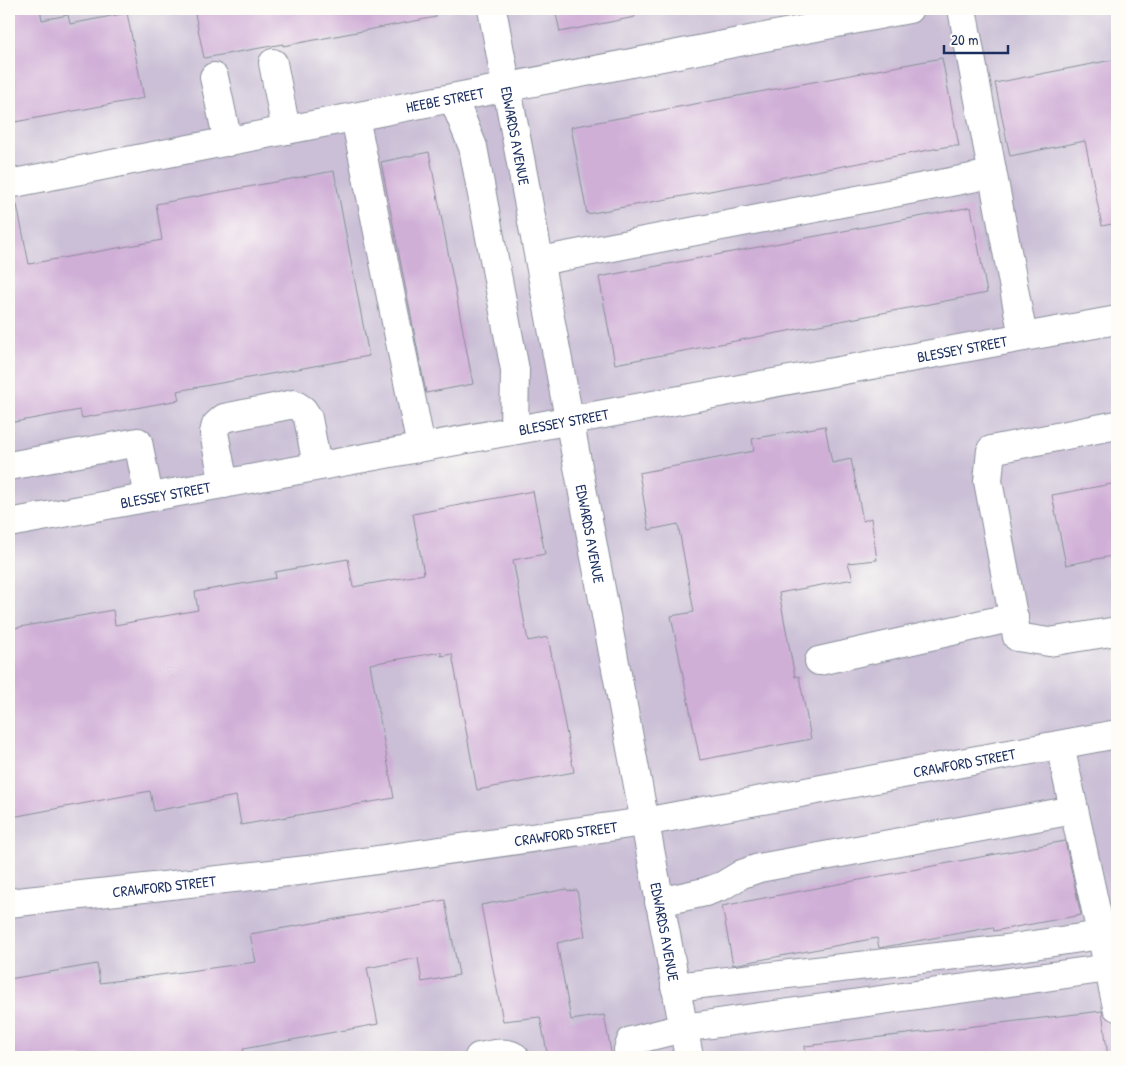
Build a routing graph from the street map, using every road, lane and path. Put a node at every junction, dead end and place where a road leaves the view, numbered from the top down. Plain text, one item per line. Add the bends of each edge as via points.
1 (492, 9) edge
2 (909, 9) edge
3 (962, 9) edge
4 (273, 63) dead end
5 (214, 76) dead end
6 (507, 87) junction
7 (453, 98) junction
8 (355, 117) junction
9 (286, 130) junction
10 (228, 142) junction
11 (992, 174) junction
12 (9, 184) edge
13 (540, 262) junction
14 (1117, 320) edge
15 (1023, 337) junction
16 (569, 420) junction
17 (1117, 426) edge
18 (514, 430) junction
19 (421, 447) junction
20 (9, 466) edge
21 (318, 466) junction
22 (224, 484) junction
23 (149, 497) junction
24 (9, 523) edge
25 (1014, 617) junction
26 (1117, 631) edge
27 (819, 661) dead end
28 (1117, 734) edge
29 (1060, 745) junction
30 (1074, 810) junction
31 (644, 822) junction
32 (659, 902) junction
33 (9, 903) edge
34 (1102, 935) junction
35 (1109, 968) junction
36 (675, 987) junction
37 (1117, 1007) edge
38 (683, 1028) junction
39 (479, 1057) edge
40 (515, 1057) edge
41 (628, 1057) edge
42 (689, 1057) edge

1 - 6 street, EDWARDS AVENUE
2 - 6 street, HEEBE STREET
3 - 11 street
4 - 9 street
5 - 10 street
6 - 7 street, HEEBE STREET
6 - 13 street, EDWARDS AVENUE
7 - 8 street, HEEBE STREET
7 - 18 street via 473,147 515,370
8 - 9 street, HEEBE STREET
8 - 19 street
9 - 10 street, HEEBE STREET
10 - 12 street, HEEBE STREET
11 - 13 street
11 - 15 street
13 - 16 street, EDWARDS AVENUE
14 - 15 street, BLESSEY STREET
15 - 16 street, BLESSEY STREET
16 - 18 street, BLESSEY STREET
16 - 31 street, EDWARDS AVENUE
17 - 25 street via 991,450 988,481
18 - 19 street, BLESSEY STREET
19 - 21 street, BLESSEY STREET
20 - 23 street via 138,442
21 - 22 street, BLESSEY STREET
21 - 22 street via 308,418 294,404 224,418 216,425 214,433
22 - 23 street, BLESSEY STREET
23 - 24 street, BLESSEY STREET
25 - 26 street via 1017,636 1049,642
25 - 27 street
28 - 29 street, CRAWFORD STREET
29 - 30 street
29 - 31 street, CRAWFORD STREET
30 - 32 street via 759,868 705,892
30 - 34 street
31 - 32 street, EDWARDS AVENUE
31 - 33 street, CRAWFORD STREET via 308,870
32 - 36 street, EDWARDS AVENUE
34 - 35 street
34 - 36 street
35 - 37 street
35 - 38 street
36 - 38 street, EDWARDS AVENUE
38 - 41 street via 631,1041
38 - 42 street, EDWARDS AVENUE
39 - 40 street via 500,1053

